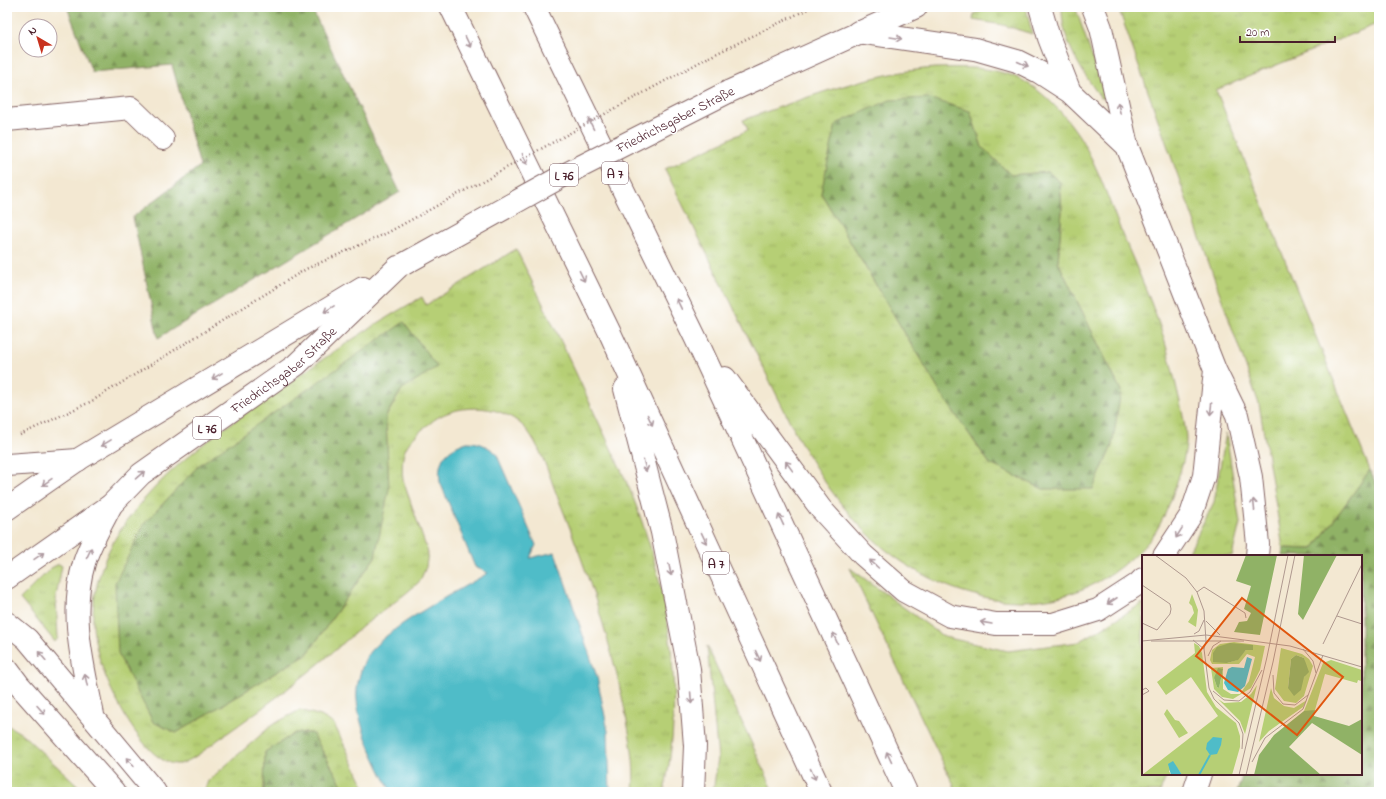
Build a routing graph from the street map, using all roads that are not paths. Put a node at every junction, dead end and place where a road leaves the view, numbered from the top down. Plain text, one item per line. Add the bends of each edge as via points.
1 (451, 7) edge
2 (534, 7) edge
3 (916, 7) edge
4 (1040, 7) edge
5 (1093, 7) edge
6 (858, 32) junction
7 (1070, 92) junction
8 (7, 120) edge
9 (163, 139) dead end
10 (1128, 146) junction
11 (401, 265) junction
12 (610, 334) junction
13 (696, 339) junction
14 (1215, 370) junction
15 (79, 460) junction
16 (7, 465) edge
17 (111, 505) junction
18 (7, 509) edge
19 (1165, 555) edge
20 (1257, 555) edge
21 (7, 578) edge
22 (1142, 579) edge
23 (7, 623) edge
24 (11, 679) edge
25 (94, 718) junction
26 (1200, 775) edge
27 (114, 792) edge
28 (155, 792) edge
29 (693, 792) edge
30 (821, 792) edge
31 (906, 792) edge
32 (1194, 792) edge

1 -> 12 main road, A 7
13 -> 2 main road, A 7
3 - 6 main road, Friedrichsgaber Straße / L 76
4 - 7 main road
10 -> 5 main road via 1101,28
6 -> 7 main road via 975,49 1023,64
6 - 11 main road, Friedrichsgaber Straße / L 76, bridge via 728,92 568,173
7 - 10 main road
8 - 9 main road via 131,108
10 - 14 main road
11 -> 15 main road, Friedrichsgaber Straße / L 76
17 -> 11 main road, Friedrichsgaber Straße / L 76 via 141,474 296,365
12 -> 29 main road via 662,532 689,669 695,746
12 -> 30 main road, A 7
22 -> 13 main road via 1098,610 1053,624 996,624 950,616 904,591 863,555 827,515
31 -> 13 main road, A 7
14 -> 19 main road via 1204,476 1191,514
20 -> 14 main road via 1251,477 1237,415
15 - 16 main road, Friedrichsgaber Straße / L 76
15 -> 18 main road, Friedrichsgaber Straße / L 76
21 -> 17 main road, Friedrichsgaber Straße / L 76
25 -> 17 main road via 79,649 77,599 84,563
25 -> 23 main road via 27,639
24 -> 27 main road
28 -> 25 main road
26 - 32 main road

